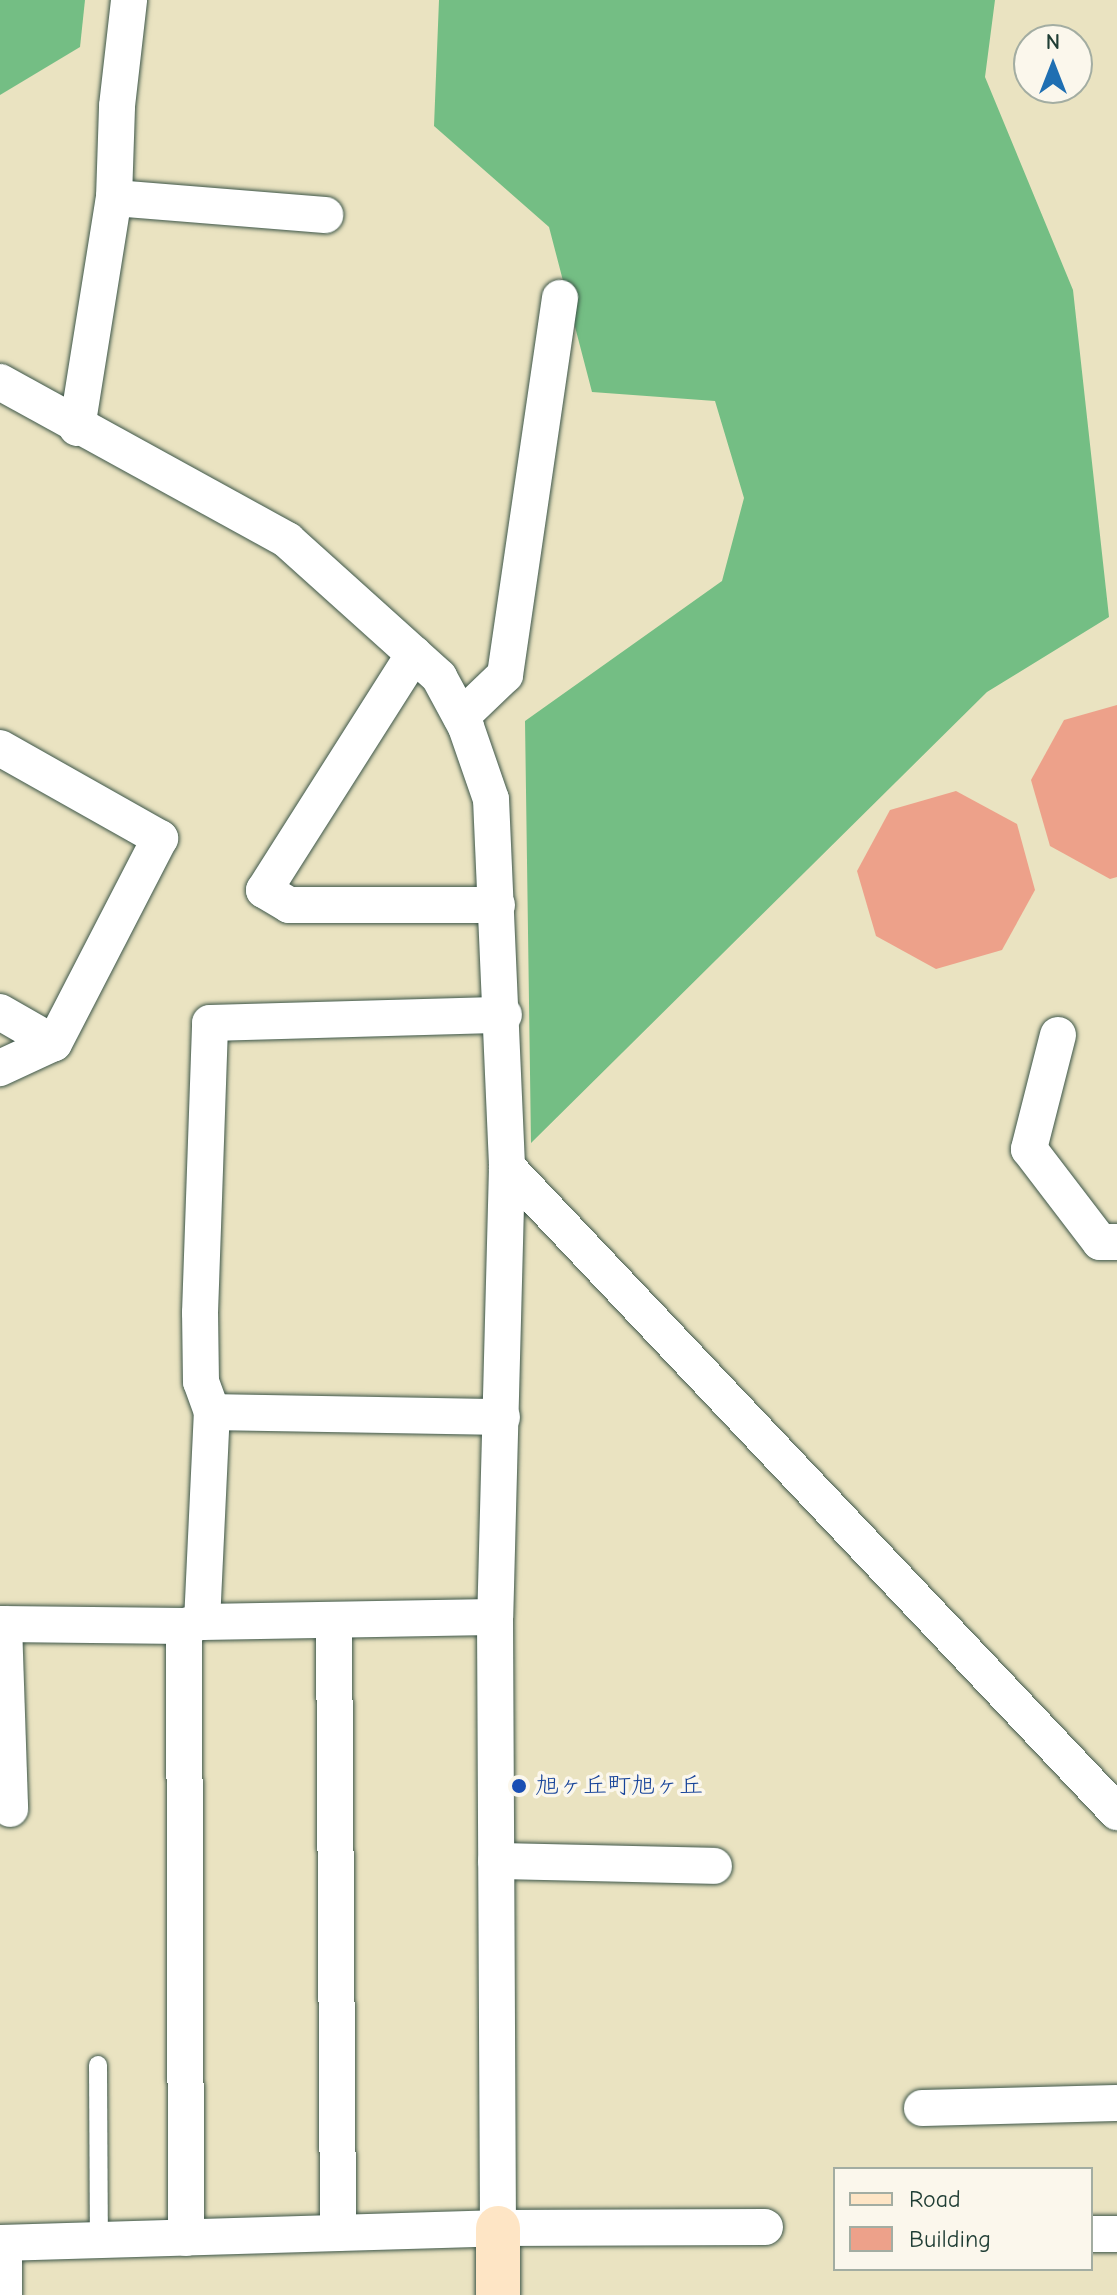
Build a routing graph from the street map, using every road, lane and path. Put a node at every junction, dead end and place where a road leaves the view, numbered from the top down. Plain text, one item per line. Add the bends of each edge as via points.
1 (129, 0) edge
2 (114, 198) junction
3 (325, 215) dead end
4 (560, 298) dead end
5 (0, 382) edge
6 (77, 428) junction
7 (414, 654) junction
8 (461, 717) junction
9 (0, 748) edge
10 (497, 905) junction
11 (0, 1012) edge
12 (504, 1015) junction
13 (1058, 1035) dead end
14 (54, 1043) junction
15 (0, 1068) edge
16 (507, 1167) junction
17 (1117, 1242) edge
18 (212, 1412) junction
19 (502, 1417) junction
20 (495, 1617) junction
21 (334, 1623) junction
22 (2, 1624) edge
23 (193, 1624) junction
24 (10, 1809) dead end
25 (1117, 1812) edge
26 (496, 1861) junction
27 (714, 1866) dead end
28 (98, 2065) dead end
29 (1117, 2103) edge
30 (922, 2108) dead end
31 (765, 2227) dead end
32 (498, 2228) junction
33 (338, 2233) junction
34 (1093, 2234) edge
35 (1117, 2234) edge
36 (186, 2238) junction
37 (99, 2240) junction
38 (2, 2243) edge
39 (4, 2295) edge
40 (498, 2295) edge

1 - 2 street
2 - 3 street
2 - 6 street
4 - 8 street via 505,675
5 - 6 street
6 - 7 street via 287,540
7 - 8 street via 439,677
7 - 10 street via 264,890 289,905
8 - 10 street via 491,799
9 - 14 street via 160,838
10 - 12 street
11 - 14 street
12 - 16 street
12 - 18 street via 210,1023 200,1313 201,1382
13 - 17 street via 1029,1149 1100,1242
14 - 15 street
16 - 19 street
16 - 25 street
18 - 19 street
18 - 23 street
19 - 20 street
20 - 21 street
20 - 26 street
21 - 23 street
21 - 33 street
22 - 23 street
22 - 24 street
23 - 36 street
26 - 27 street
26 - 32 street
28 - 37 lane
29 - 30 street
31 - 32 street
32 - 33 street
32 - 40 street
33 - 36 street
34 - 35 street
36 - 37 street
37 - 38 street
38 - 39 street

